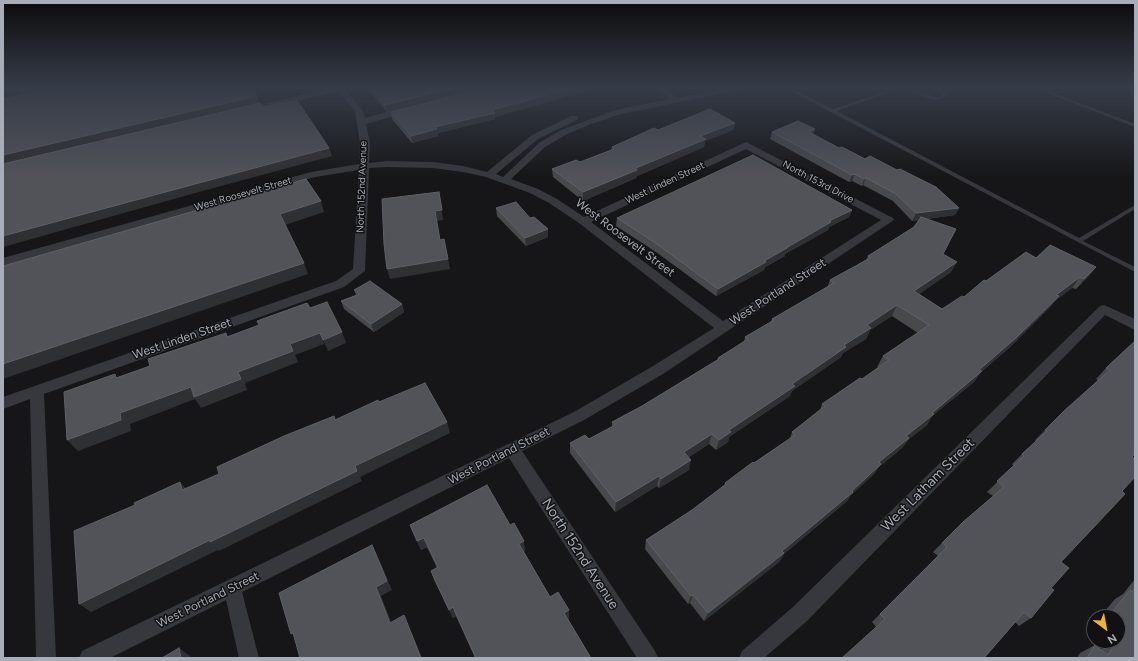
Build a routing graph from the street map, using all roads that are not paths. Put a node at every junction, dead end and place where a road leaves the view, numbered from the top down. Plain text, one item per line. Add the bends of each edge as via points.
1 (361, 118) edge
2 (377, 118) edge
3 (576, 118) edge
4 (600, 118) edge
5 (846, 118) edge
6 (1114, 118) edge
7 (362, 122) junction
8 (1135, 126) edge
9 (746, 144) joint
10 (363, 166) junction
11 (489, 175) junction
12 (505, 180) junction
13 (1135, 207) edge
14 (889, 220) joint
15 (583, 221) junction
16 (1079, 241) junction
17 (3, 262) edge
18 (1135, 270) edge
19 (359, 271) joint
20 (1135, 325) edge
21 (723, 328) junction
22 (37, 391) junction
23 (3, 403) edge
24 (512, 449) junction
25 (232, 588) junction
26 (46, 658) edge
27 (90, 658) edge
28 (249, 658) edge
29 (648, 658) edge
30 (749, 658) edge

1 - 7 street, North 152nd Avenue
2 - 7 street
3 - 11 street via 535,137
4 - 12 street via 564,132 533,152
5 - 16 lane
6 - 8 lane
7 - 10 street, North 152nd Avenue via 365,143
9 - 14 street, North 153rd Drive
9 - 15 street, West Linden Street
10 - 11 street, West Roosevelt Street via 433,165
10 - 17 street, West Roosevelt Street via 295,179
10 - 19 street, North 152nd Avenue
11 - 12 street, West Roosevelt Street
12 - 15 street, West Roosevelt Street via 534,191
13 - 16 lane
14 - 21 street, West Portland Street
15 - 21 street, West Roosevelt Street
16 - 18 lane
19 - 22 street, West Linden Street via 340,284
20 - 30 street, West Latham Street via 1104,308 800,614
21 - 24 street, West Portland Street via 658,370 578,416
22 - 23 street, West Linden Street
22 - 26 street
24 - 25 street, West Portland Street
24 - 29 street, North 152nd Avenue
25 - 27 street, West Portland Street
25 - 28 street

